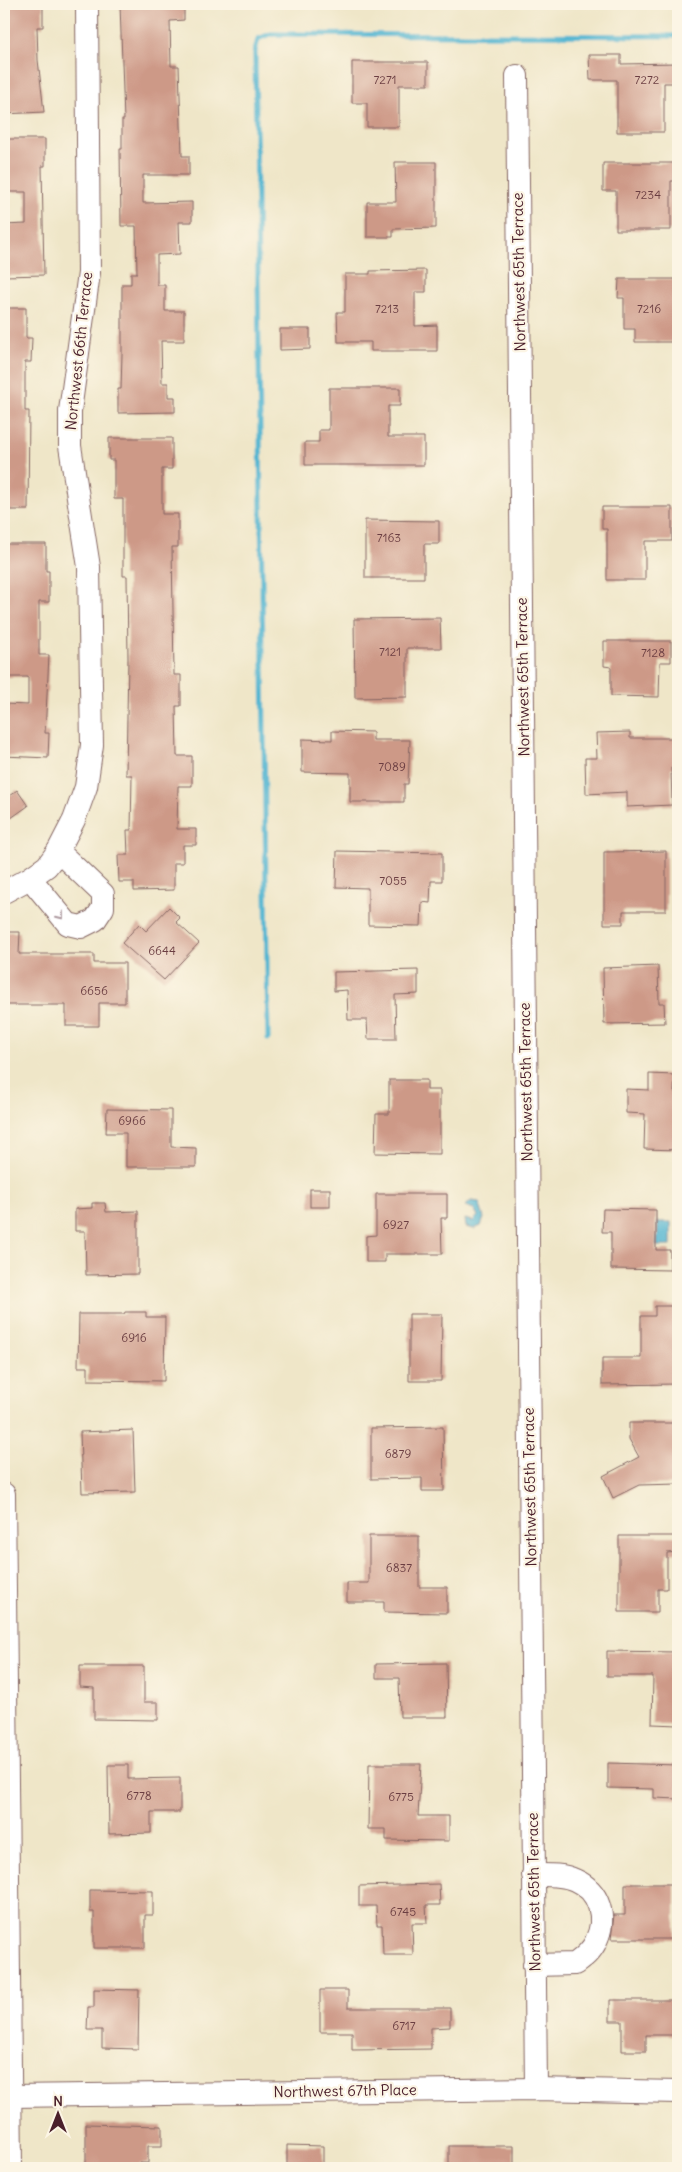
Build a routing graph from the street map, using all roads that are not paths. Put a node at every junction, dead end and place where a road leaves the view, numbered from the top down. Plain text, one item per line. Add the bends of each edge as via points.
1 (87, 4) edge
2 (517, 76) dead end
3 (4, 892) edge
4 (4, 1494) edge
5 (533, 1875) junction
6 (534, 1965) junction
7 (536, 2088) junction
8 (678, 2092) edge
9 (11, 2096) junction
10 (12, 2168) edge

1 - 3 street, Northwest 66th Terrace via 89,273 70,411 70,446 89,567 92,745 86,787 74,820 45,865
2 - 5 street, Northwest 65th Terrace
4 - 9 street
5 - 6 street, Northwest 65th Terrace
5 - 6 street via 575,1879 592,1892 601,1909 596,1942 575,1964
6 - 7 street, Northwest 65th Terrace
7 - 8 street, Northwest 67th Place
7 - 9 street, Northwest 67th Place
9 - 10 street

